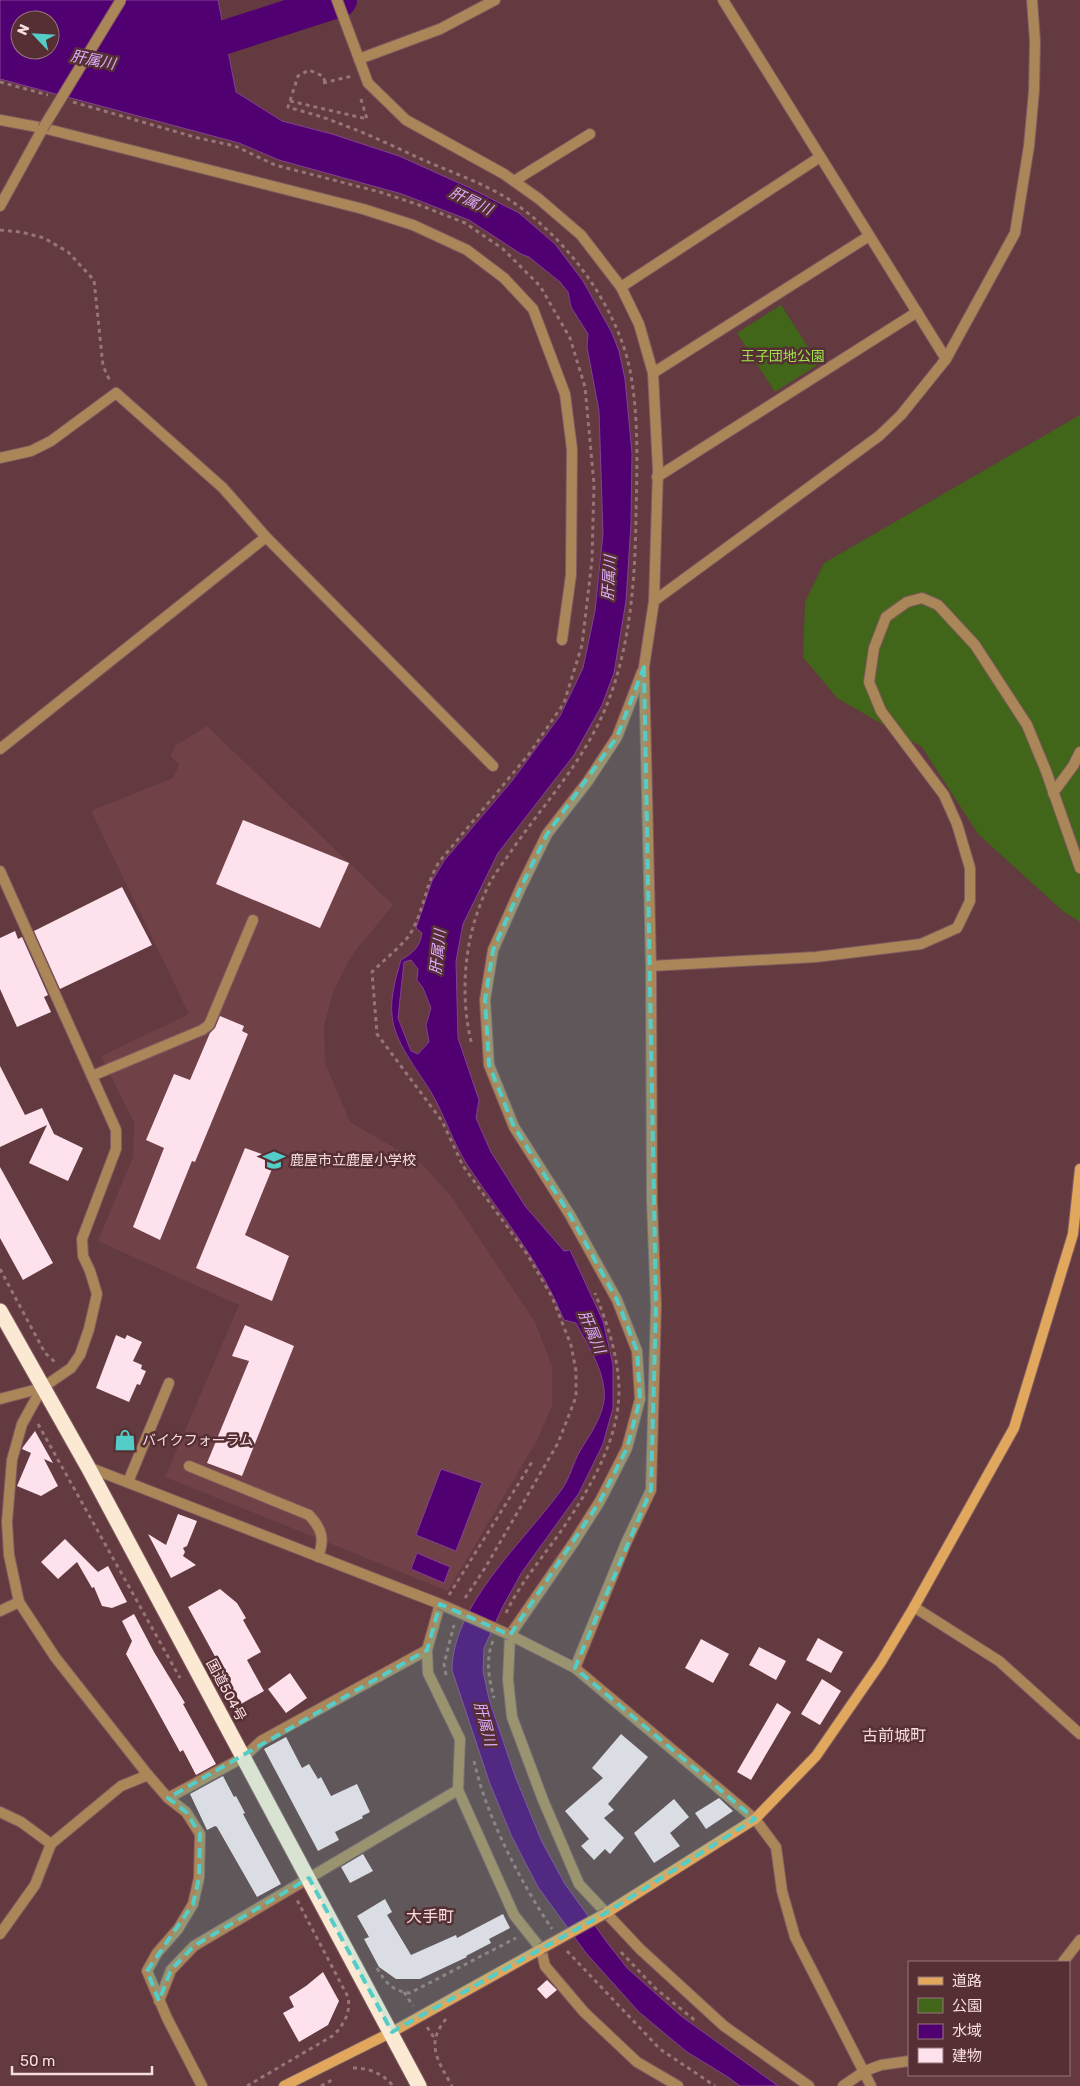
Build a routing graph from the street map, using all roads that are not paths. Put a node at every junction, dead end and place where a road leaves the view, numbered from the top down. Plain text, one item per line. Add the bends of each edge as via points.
1 (121, 0) edge
2 (337, 0) edge
3 (495, 0) edge
4 (723, 0) edge
5 (1032, 0) edge
6 (358, 60) junction
7 (0, 120) edge
8 (44, 128) junction
9 (590, 134) dead end
10 (820, 157) junction
11 (514, 181) junction
12 (0, 206) edge
13 (869, 236) junction
14 (621, 287) junction
15 (917, 312) junction
16 (946, 359) junction
17 (653, 373) junction
18 (0, 458) edge
19 (658, 477) junction
20 (266, 537) junction
21 (654, 601) junction
22 (562, 640) dead end
23 (644, 667) junction
24 (0, 749) edge
25 (1080, 752) edge
26 (493, 766) dead end
27 (1053, 793) junction
28 (1080, 868) edge
29 (0, 871) edge
30 (253, 920) dead end
31 (651, 966) junction
32 (92, 1076) junction
33 (1080, 1169) edge
34 (1, 1313) edge
35 (169, 1383) dead end
36 (42, 1388) junction
37 (0, 1399) edge
38 (88, 1466) junction
39 (188, 1466) dead end
40 (128, 1482) junction
41 (318, 1557) junction
42 (20, 1602) junction
43 (441, 1605) junction
44 (914, 1607) junction
45 (0, 1611) edge
46 (510, 1635) junction
47 (426, 1650) junction
48 (575, 1668) junction
49 (1080, 1734) edge
50 (244, 1757) junction
51 (148, 1775) junction
52 (458, 1790) junction
53 (168, 1798) junction
54 (0, 1812) edge
55 (755, 1819) junction
56 (51, 1844) junction
57 (308, 1878) junction
58 (606, 1913) junction
59 (0, 1934) edge
60 (1080, 1940) edge
61 (540, 1948) junction
62 (1064, 1961) edge
63 (159, 2001) junction
64 (392, 2032) junction
65 (908, 2061) edge
66 (865, 2071) junction
67 (202, 2086) edge
68 (284, 2086) edge
69 (420, 2086) edge
70 (678, 2086) edge
71 (809, 2086) edge
72 (843, 2086) edge
73 (871, 2086) edge

1 - 8 street, bridge
2 - 6 street
3 - 6 street via 440,29
4 - 10 street
5 - 16 street via 1034,91 1015,233
6 - 11 street via 368,83 406,120
7 - 8 street
8 - 12 street
8 - 22 street via 380,214 467,250 504,278 533,309 565,394 572,449 572,576
9 - 11 street
10 - 13 street
10 - 14 street
11 - 14 street via 581,236
13 - 15 street
13 - 17 street
14 - 17 street via 639,324
15 - 16 street
15 - 19 street
16 - 21 street via 902,415 879,436
17 - 19 street
18 - 20 street via 30,451 51,441 116,393 223,488
19 - 21 street
20 - 24 street
20 - 26 street
21 - 23 street
23 - 31 street
23 - 46 street via 617,737 547,834 521,887 493,950 485,1000 490,1066 514,1127 570,1215 616,1300 636,1351 640,1399 627,1448 600,1501
25 - 27 street
27 - 28 street
27 - 31 street via 1027,725 975,645 938,605 922,598 907,602 886,617 874,648 869,682 881,711 944,795 957,824 970,868 970,901 957,928 921,944 816,957
29 - 32 street
30 - 32 street via 208,1025
31 - 48 street via 656,1306 651,1490
32 - 36 street via 116,1130 116,1148 82,1238 83,1256 97,1294 80,1355 71,1368
33 - 44 street via 1073,1234 1014,1428
34 - 36 highway, 国道504号
35 - 40 street
36 - 37 street
36 - 38 highway, 国道504号
36 - 42 street via 22,1424 12,1460 7,1522 9,1556
38 - 40 street
38 - 50 highway, 国道504号
39 - 41 street via 309,1515 321,1533 322,1546
40 - 41 street
41 - 43 street
42 - 45 street
42 - 51 street via 56,1657
43 - 46 street, bridge
43 - 47 street
44 - 49 street via 999,1662
44 - 55 street via 881,1662 816,1756
46 - 48 street
46 - 58 street via 508,1680 512,1717 579,1884
47 - 50 street via 261,1741
47 - 52 street via 428,1673 460,1739
48 - 55 street
50 - 53 street
50 - 57 highway, 国道504号
51 - 53 street
51 - 56 street via 121,1786
52 - 57 street
52 - 61 street via 514,1914
53 - 63 street via 186,1812 200,1834 199,1878 193,1904 147,1971
54 - 56 street via 21,1822
55 - 58 street
55 - 66 street via 776,1847 782,1891 796,1937
56 - 59 street via 35,1885
57 - 63 street via 194,1946 170,1970
57 - 64 highway, 国道504号
58 - 61 street, bridge
58 - 71 street via 724,2026
60 - 62 street
61 - 64 street
61 - 70 street via 545,1966 584,2012 637,2062
63 - 67 street
64 - 68 street
64 - 69 highway, 国道504号
65 - 66 street
66 - 72 street
66 - 73 street

